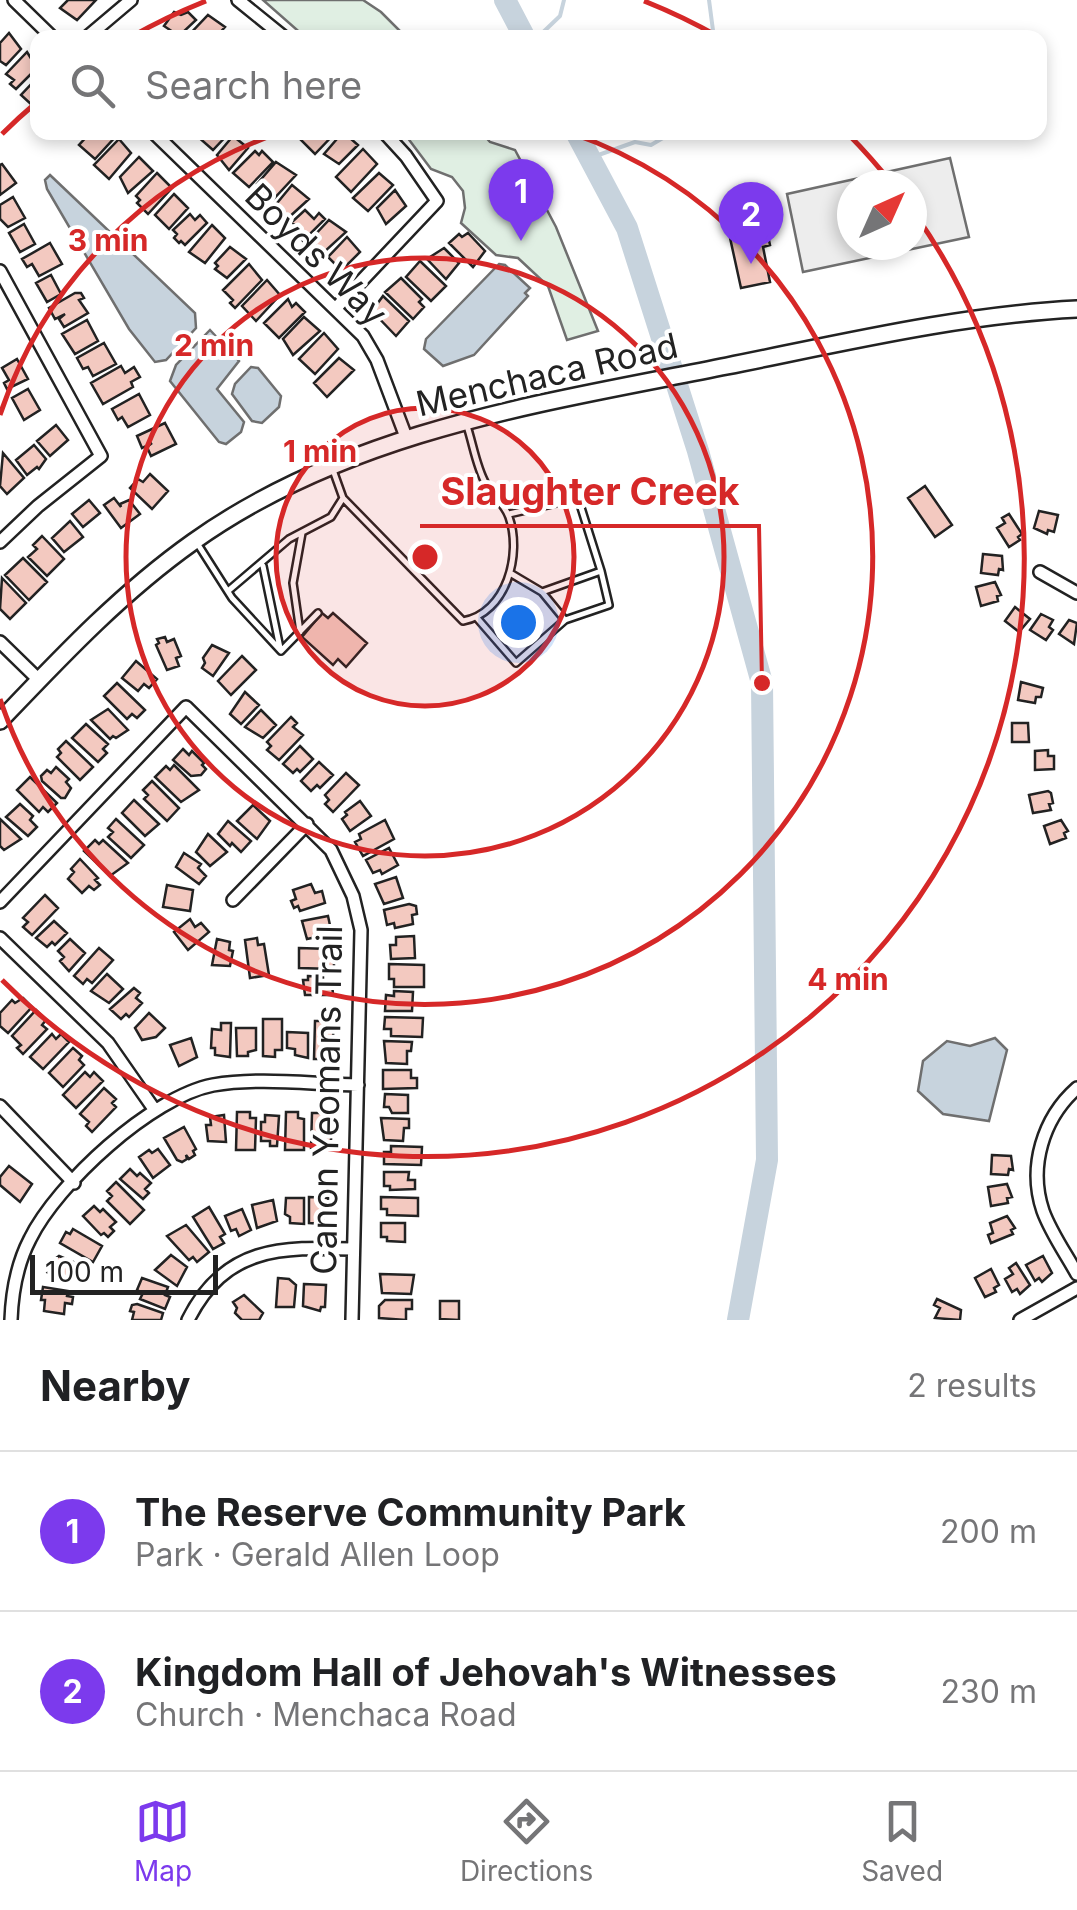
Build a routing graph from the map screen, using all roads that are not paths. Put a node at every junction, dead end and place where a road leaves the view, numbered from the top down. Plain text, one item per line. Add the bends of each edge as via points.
1 (14, 0) edge
2 (131, 0) edge
3 (238, 0) edge
4 (45, 30) edge
5 (95, 30) edge
6 (275, 30) edge
7 (161, 140) edge
8 (391, 140) edge
9 (0, 271) edge
10 (336, 308) junction
11 (1077, 309) edge
12 (466, 420) junction
13 (406, 438) junction
14 (331, 465) junction
15 (344, 498) junction
16 (509, 514) junction
17 (302, 532) junction
18 (196, 540) junction
19 (0, 542) edge
20 (262, 565) junction
21 (601, 571) junction
22 (1040, 572) dead end
23 (510, 573) junction
24 (228, 591) junction
25 (542, 592) junction
26 (1077, 593) edge
27 (318, 613) dead end
28 (477, 618) junction
29 (565, 620) junction
30 (300, 632) junction
31 (0, 642) edge
32 (281, 651) junction
33 (39, 680) junction
34 (0, 721) edge
35 (307, 824) junction
36 (233, 900) dead end
37 (0, 902) edge
38 (0, 938) edge
39 (358, 1085) junction
40 (1077, 1088) edge
41 (0, 1106) edge
42 (154, 1109) junction
43 (74, 1182) junction
44 (353, 1250) junction
45 (1077, 1274) edge
46 (1077, 1288) edge
47 (10, 1320) edge
48 (188, 1320) edge
49 (352, 1320) edge
50 (1020, 1320) edge

1 - 4 street
2 - 5 street
3 - 6 street
7 - 10 street, Boyds Way
8 - 10 street via 437,202
9 - 19 street via 102,456
10 - 13 street, Boyds Way via 371,348
11 - 12 main road, Menchaca Road via 928,327
12 - 13 main road, Menchaca Road
12 - 16 lane via 485,482
13 - 14 main road, Menchaca Road
14 - 15 lane
14 - 18 main road, Menchaca Road
15 - 17 lane via 331,518
15 - 28 lane via 464,621
16 - 21 lane via 578,498
16 - 23 lane
17 - 20 lane
17 - 30 lane via 292,583
18 - 24 lane
18 - 33 main road, Menchaca Road via 108,610
20 - 24 lane
20 - 32 lane
21 - 25 lane
21 - 29 lane via 609,605
22 - 26 street
23 - 25 lane
23 - 28 lane via 499,598
24 - 32 lane
25 - 29 lane
27 - 30 lane
28 - 29 lane via 516,663
30 - 32 lane
31 - 33 street
33 - 34 main road, Menchaca Road
35 - 36 street
35 - 37 street, Canon Yeomans Trail via 186,707
35 - 39 street, Canon Yeomans Trail via 339,864 358,913
38 - 42 street via 108,1043
39 - 42 street via 228,1083 192,1090
39 - 44 street, Canon Yeomans Trail
40 - 45 street via 1048,1125 1037,1174 1045,1216
41 - 43 street
42 - 43 street
43 - 47 street via 38,1224 24,1253
44 - 48 street via 296,1248 252,1256 216,1280
44 - 49 street, Canon Yeomans Trail
46 - 50 street

